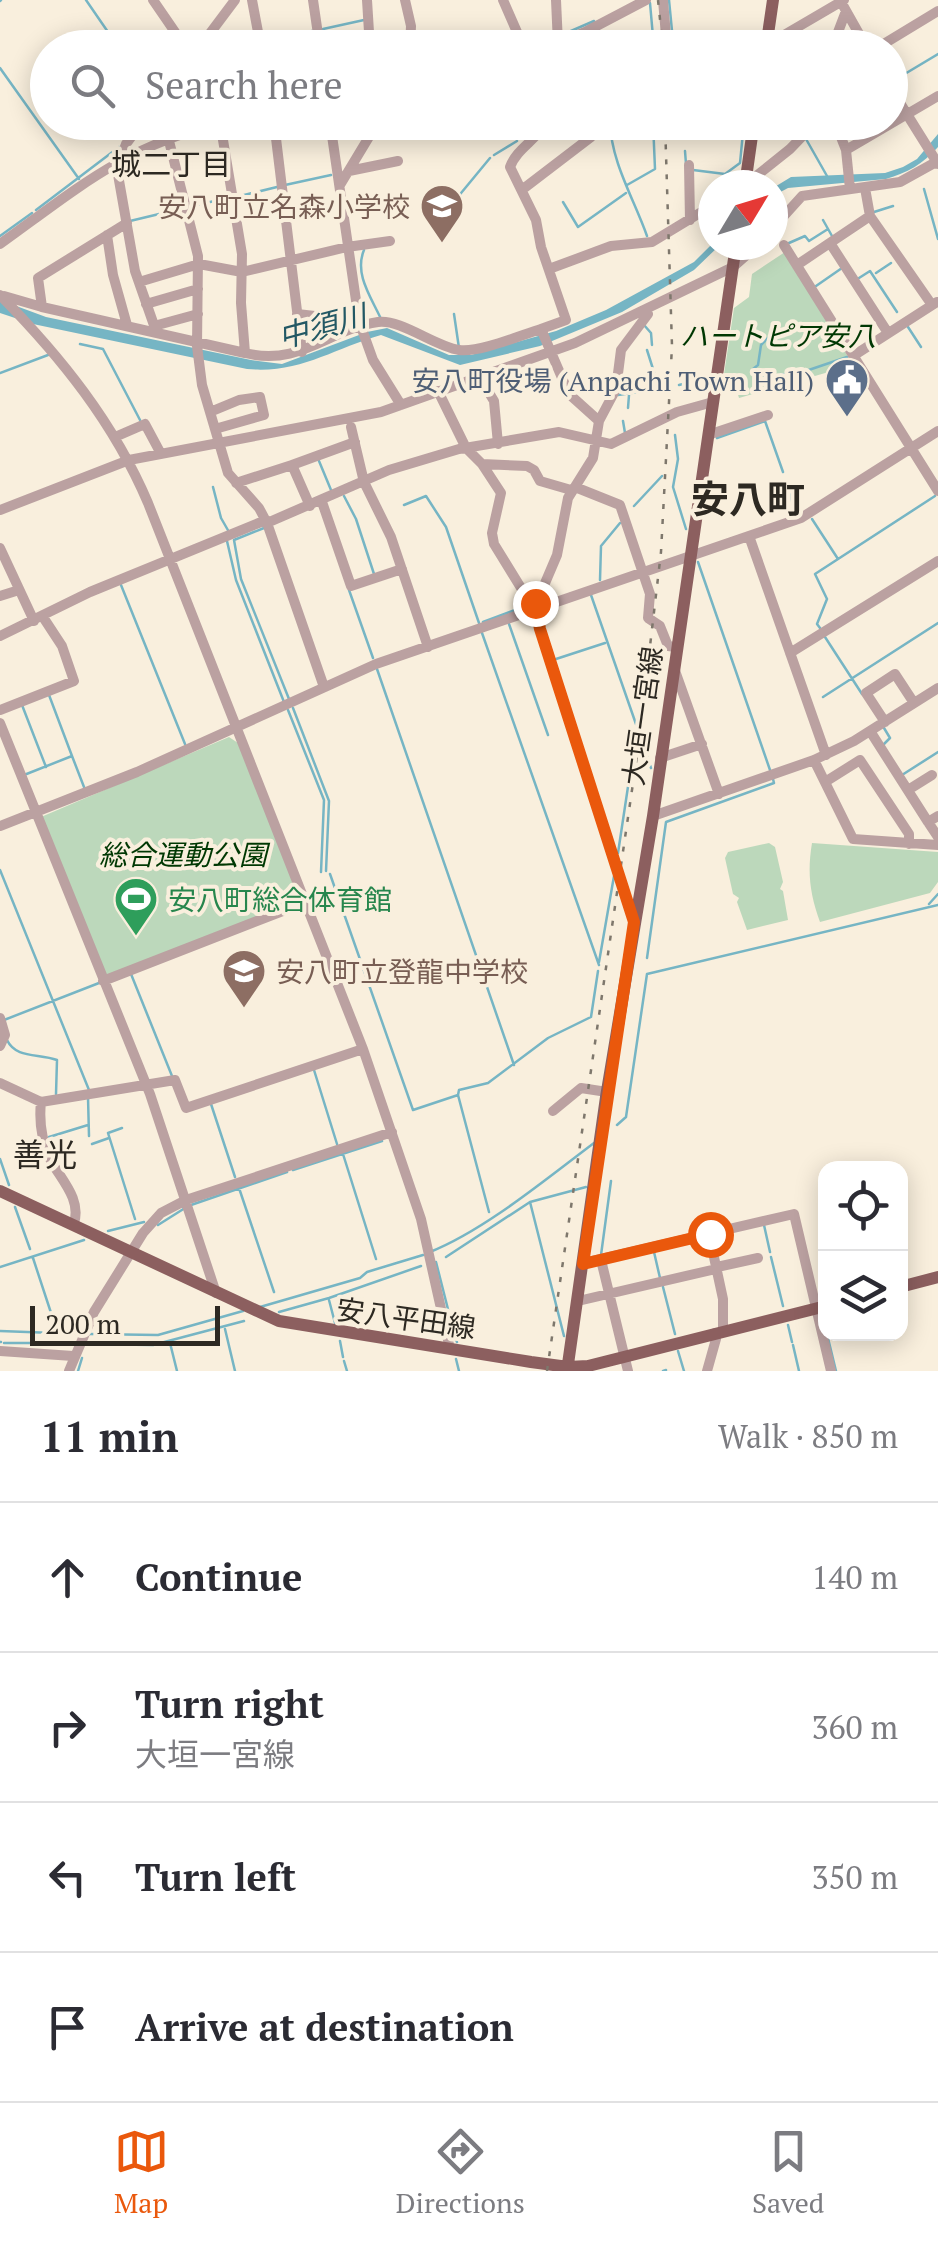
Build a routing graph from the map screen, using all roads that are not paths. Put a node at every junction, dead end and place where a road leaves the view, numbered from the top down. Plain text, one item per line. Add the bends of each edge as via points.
1 (153, 0) edge
2 (235, 0) edge
3 (252, 0) edge
4 (312, 0) edge
5 (367, 0) edge
6 (405, 0) edge
7 (503, 0) edge
8 (556, 0) edge
9 (646, 0) edge
10 (663, 0) edge
11 (773, 0) edge
12 (842, 3) edge
13 (938, 11) edge
14 (174, 30) edge
15 (212, 30) edge
16 (257, 30) edge
17 (317, 30) edge
18 (369, 30) edge
19 (410, 30) edge
20 (516, 30) edge
21 (557, 30) edge
22 (587, 30) edge
23 (666, 30) edge
24 (768, 30) edge
25 (794, 30) edge
26 (836, 30) edge
27 (857, 30) edge
28 (907, 30) edge
29 (938, 96) edge
30 (908, 114) edge
31 (908, 117) edge
32 (131, 140) edge
33 (162, 140) edge
34 (169, 140) edge
35 (223, 140) edge
36 (276, 140) edge
37 (333, 140) edge
38 (367, 140) edge
39 (531, 140) edge
40 (587, 140) edge
41 (751, 140) edge
42 (799, 140) edge
43 (842, 140) edge
44 (863, 140) edge
45 (846, 150) junction
46 (118, 161) junction
47 (398, 161) dead end
48 (937, 161) edge
49 (689, 165) dead end
50 (349, 170) junction
51 (747, 170) edge
52 (764, 170) edge
53 (339, 186) junction
54 (850, 186) junction
55 (865, 188) junction
56 (523, 189) junction
57 (788, 211) edge
58 (698, 215) edge
59 (870, 216) junction
60 (690, 220) junction
61 (127, 222) junction
62 (107, 235) junction
63 (390, 241) dead end
64 (830, 243) junction
65 (0, 244) edge
66 (347, 247) junction
67 (788, 250) edge
68 (290, 260) junction
69 (734, 260) edge
70 (741, 260) edge
71 (199, 264) junction
72 (797, 264) junction
73 (733, 267) junction
74 (548, 270) junction
75 (242, 272) junction
76 (138, 282) junction
77 (198, 289) junction
78 (0, 295) edge
79 (146, 304) junction
80 (935, 304) edge
81 (42, 307) junction
82 (22, 308) junction
83 (646, 310) junction
84 (198, 314) junction
85 (297, 314) junction
86 (127, 325) junction
87 (155, 328) junction
88 (362, 331) junction
89 (542, 331) junction
90 (888, 334) junction
91 (197, 344) junction
92 (549, 349) junction
93 (302, 352) junction
94 (244, 353) junction
95 (852, 356) junction
96 (479, 376) junction
97 (438, 391) junction
98 (713, 402) junction
99 (401, 405) junction
100 (210, 412) junction
101 (768, 416) dead end
102 (366, 417) junction
103 (339, 421) junction
104 (600, 421) junction
105 (351, 427) junction
106 (216, 429) junction
107 (938, 431) edge
108 (708, 435) junction
109 (115, 437) junction
110 (220, 442) junction
111 (354, 442) junction
112 (597, 442) junction
113 (498, 444) junction
114 (466, 448) junction
115 (911, 449) junction
116 (160, 452) junction
117 (130, 460) junction
118 (482, 464) junction
119 (292, 465) junction
120 (236, 482) junction
121 (364, 482) junction
122 (573, 489) junction
123 (938, 491) edge
124 (316, 504) junction
125 (0, 510) edge
126 (266, 522) junction
127 (749, 536) junction
128 (0, 548) edge
129 (690, 556) junction
130 (170, 560) junction
131 (938, 561) edge
132 (402, 568) junction
133 (641, 571) junction
134 (18, 590) junction
135 (0, 596) edge
136 (534, 609) junction
137 (38, 619) junction
138 (0, 636) edge
139 (428, 646) junction
140 (676, 647) junction
141 (790, 654) junction
142 (674, 668) junction
143 (324, 686) junction
144 (938, 688) edge
145 (914, 704) junction
146 (0, 710) edge
147 (884, 722) junction
148 (0, 723) edge
149 (238, 728) junction
150 (870, 731) junction
151 (702, 744) junction
152 (826, 755) junction
153 (660, 758) junction
154 (814, 760) junction
155 (932, 775) dead end
156 (826, 782) junction
157 (908, 790) junction
158 (718, 794) junction
159 (36, 812) junction
160 (653, 816) junction
161 (933, 819) edge
162 (0, 826) edge
163 (938, 837) edge
164 (909, 844) junction
165 (938, 846) edge
166 (306, 902) junction
167 (634, 922) junction
168 (103, 981) junction
169 (0, 1018) edge
170 (0, 1046) edge
171 (362, 1049) junction
172 (0, 1083) edge
173 (145, 1085) junction
174 (607, 1092) junction
175 (40, 1102) junction
176 (553, 1111) dead end
177 (392, 1132) junction
178 (0, 1191) edge
179 (186, 1200) junction
180 (74, 1223) junction
181 (710, 1234) junction
182 (132, 1252) junction
183 (758, 1258) dead end
184 (601, 1260) junction
185 (583, 1264) junction
186 (716, 1268) junction
187 (938, 1278) edge
188 (908, 1285) edge
189 (216, 1293) junction
190 (610, 1294) junction
191 (818, 1297) edge
192 (578, 1301) junction
193 (818, 1308) edge
194 (719, 1332) junction
195 (826, 1341) edge
196 (450, 1349) junction
197 (0, 1351) edge
198 (75, 1352) junction
199 (625, 1356) junction
200 (530, 1367) edge
201 (568, 1369) edge
202 (69, 1371) edge
203 (628, 1371) edge
204 (707, 1371) edge
205 (831, 1371) edge

1 - 14 street
2 - 15 street
3 - 16 street
4 - 17 street
5 - 18 street
6 - 19 street
7 - 20 street
8 - 21 street
9 - 22 street
10 - 23 street
11 - 24 main road
12 - 25 street
12 - 26 street
12 - 27 street
13 - 28 street
29 - 30 street
31 - 48 street
32 - 46 street
33 - 46 street
34 - 71 street
35 - 75 street
36 - 68 street
37 - 53 street
38 - 50 street
39 - 56 street via 510,164
40 - 56 street
41 - 51 main road
42 - 52 street
43 - 45 street
44 - 45 street
45 - 54 street
46 - 61 street
46 - 65 street
47 - 50 street
48 - 55 street via 900,182
49 - 60 street
50 - 53 street
53 - 66 street
54 - 55 street
54 - 57 street via 802,196
55 - 59 street
56 - 74 street
58 - 60 street
59 - 64 street
59 - 80 street
60 - 74 street via 652,242 611,246
61 - 62 street
61 - 76 street
62 - 81 street via 38,278
62 - 86 street
63 - 66 street
64 - 72 street
64 - 90 street
66 - 68 street
66 - 88 street
67 - 72 street
68 - 75 street
68 - 85 street
69 - 73 main road, 大垣一宮線
70 - 73 street
71 - 75 street
71 - 76 street
71 - 77 street
72 - 95 street
73 - 83 street
73 - 98 main road, 大垣一宮線
74 - 89 street via 566,320
75 - 94 street
76 - 79 street
77 - 79 street
77 - 84 street
78 - 82 street
79 - 87 street
80 - 90 street
81 - 82 street
81 - 86 street
82 - 109 street
83 - 92 street
83 - 104 street via 620,350 616,389
84 - 87 street
84 - 91 street
85 - 88 street
85 - 93 street
86 - 87 street
87 - 91 street
88 - 89 street via 385,322 462,351
88 - 93 street
88 - 99 street
89 - 92 street
90 - 95 street
91 - 94 street
91 - 100 street
92 - 96 street
92 - 104 street via 569,394
93 - 94 street via 265,358
95 - 115 street
96 - 97 street
96 - 113 street via 494,401
97 - 99 street
97 - 114 street
98 - 108 main road, 大垣一宮線
98 - 112 street via 611,444
99 - 102 street
100 - 106 street
100 - 106 street via 260,397 264,415
101 - 108 street
102 - 103 street
102 - 105 street
103 - 105 street
103 - 110 street
104 - 112 street
105 - 111 street
106 - 110 street
107 - 115 street
108 - 129 main road, 大垣一宮線
109 - 116 street via 145,424
109 - 117 street
110 - 116 street
110 - 120 street
111 - 119 street
111 - 121 street
112 - 113 street via 559,432
112 - 122 street
113 - 114 street
114 - 118 street
114 - 121 street
115 - 123 street
115 - 127 street via 801,518
116 - 117 street
117 - 125 street
117 - 130 street
118 - 122 street via 527,466 540,481
118 - 136 street via 501,493 494,544
119 - 120 street
119 - 124 street
120 - 126 street
121 - 124 street
121 - 132 street
122 - 133 street via 620,505
122 - 136 street
124 - 126 street
124 - 132 street via 351,586
126 - 130 street
126 - 143 street
127 - 129 street
127 - 141 street
128 - 134 street
129 - 133 street
129 - 140 main road, 大垣一宮線
130 - 137 street
130 - 149 street
131 - 141 street
132 - 139 street
133 - 136 street
133 - 140 street via 650,594 648,618 660,626 668,646
134 - 135 street
134 - 137 street
136 - 139 street
136 - 167 street
137 - 138 street
137 - 146 street via 62,646 74,682
139 - 143 street
140 - 142 main road, 大垣一宮線
141 - 152 street
142 - 151 street
142 - 153 main road, 大垣一宮線
143 - 149 street
144 - 145 street
145 - 147 street
145 - 147 street via 895,674 866,693
147 - 150 street
148 - 159 street
149 - 159 street
149 - 166 street
150 - 152 street
150 - 157 street
151 - 153 street
151 - 158 street
152 - 154 street
153 - 160 main road, 大垣一宮線
154 - 156 street
154 - 158 street
155 - 157 street
156 - 164 street via 853,839
156 - 164 street via 860,760 910,834
157 - 161 street
158 - 160 street
159 - 162 street
159 - 168 street
160 - 167 main road, 大垣一宮線
161 - 163 street
164 - 165 street
166 - 168 street
166 - 171 street
167 - 174 main road, 大垣一宮線
168 - 173 street
169 - 170 street
171 - 173 street via 186,1108 175,1080
171 - 177 street
172 - 175 street
173 - 175 street
173 - 179 street
174 - 176 street via 582,1088
174 - 185 main road, 大垣一宮線
175 - 180 street via 48,1154 68,1188
177 - 179 street
177 - 196 street via 428,1245
178 - 180 main road, 安八平田線
179 - 182 street via 161,1212
179 - 189 street
180 - 182 main road, 安八平田線
181 - 184 street
181 - 186 street
181 - 191 street via 794,1214
182 - 189 main road, 安八平田線
182 - 198 street
183 - 186 street
184 - 185 street
184 - 190 street
185 - 192 main road, 大垣一宮線
186 - 190 street
186 - 194 street
187 - 188 main road
189 - 196 main road, 安八平田線 via 316,1330
190 - 192 street
190 - 199 street
192 - 201 main road, 大垣一宮線
193 - 194 main road, 安八平田線
194 - 199 main road, 安八平田線
194 - 204 street
195 - 205 street
196 - 200 main road, 安八平田線
197 - 198 street
198 - 202 street
199 - 201 main road, 安八平田線
199 - 203 street
200 - 201 main road, 安八平田線

